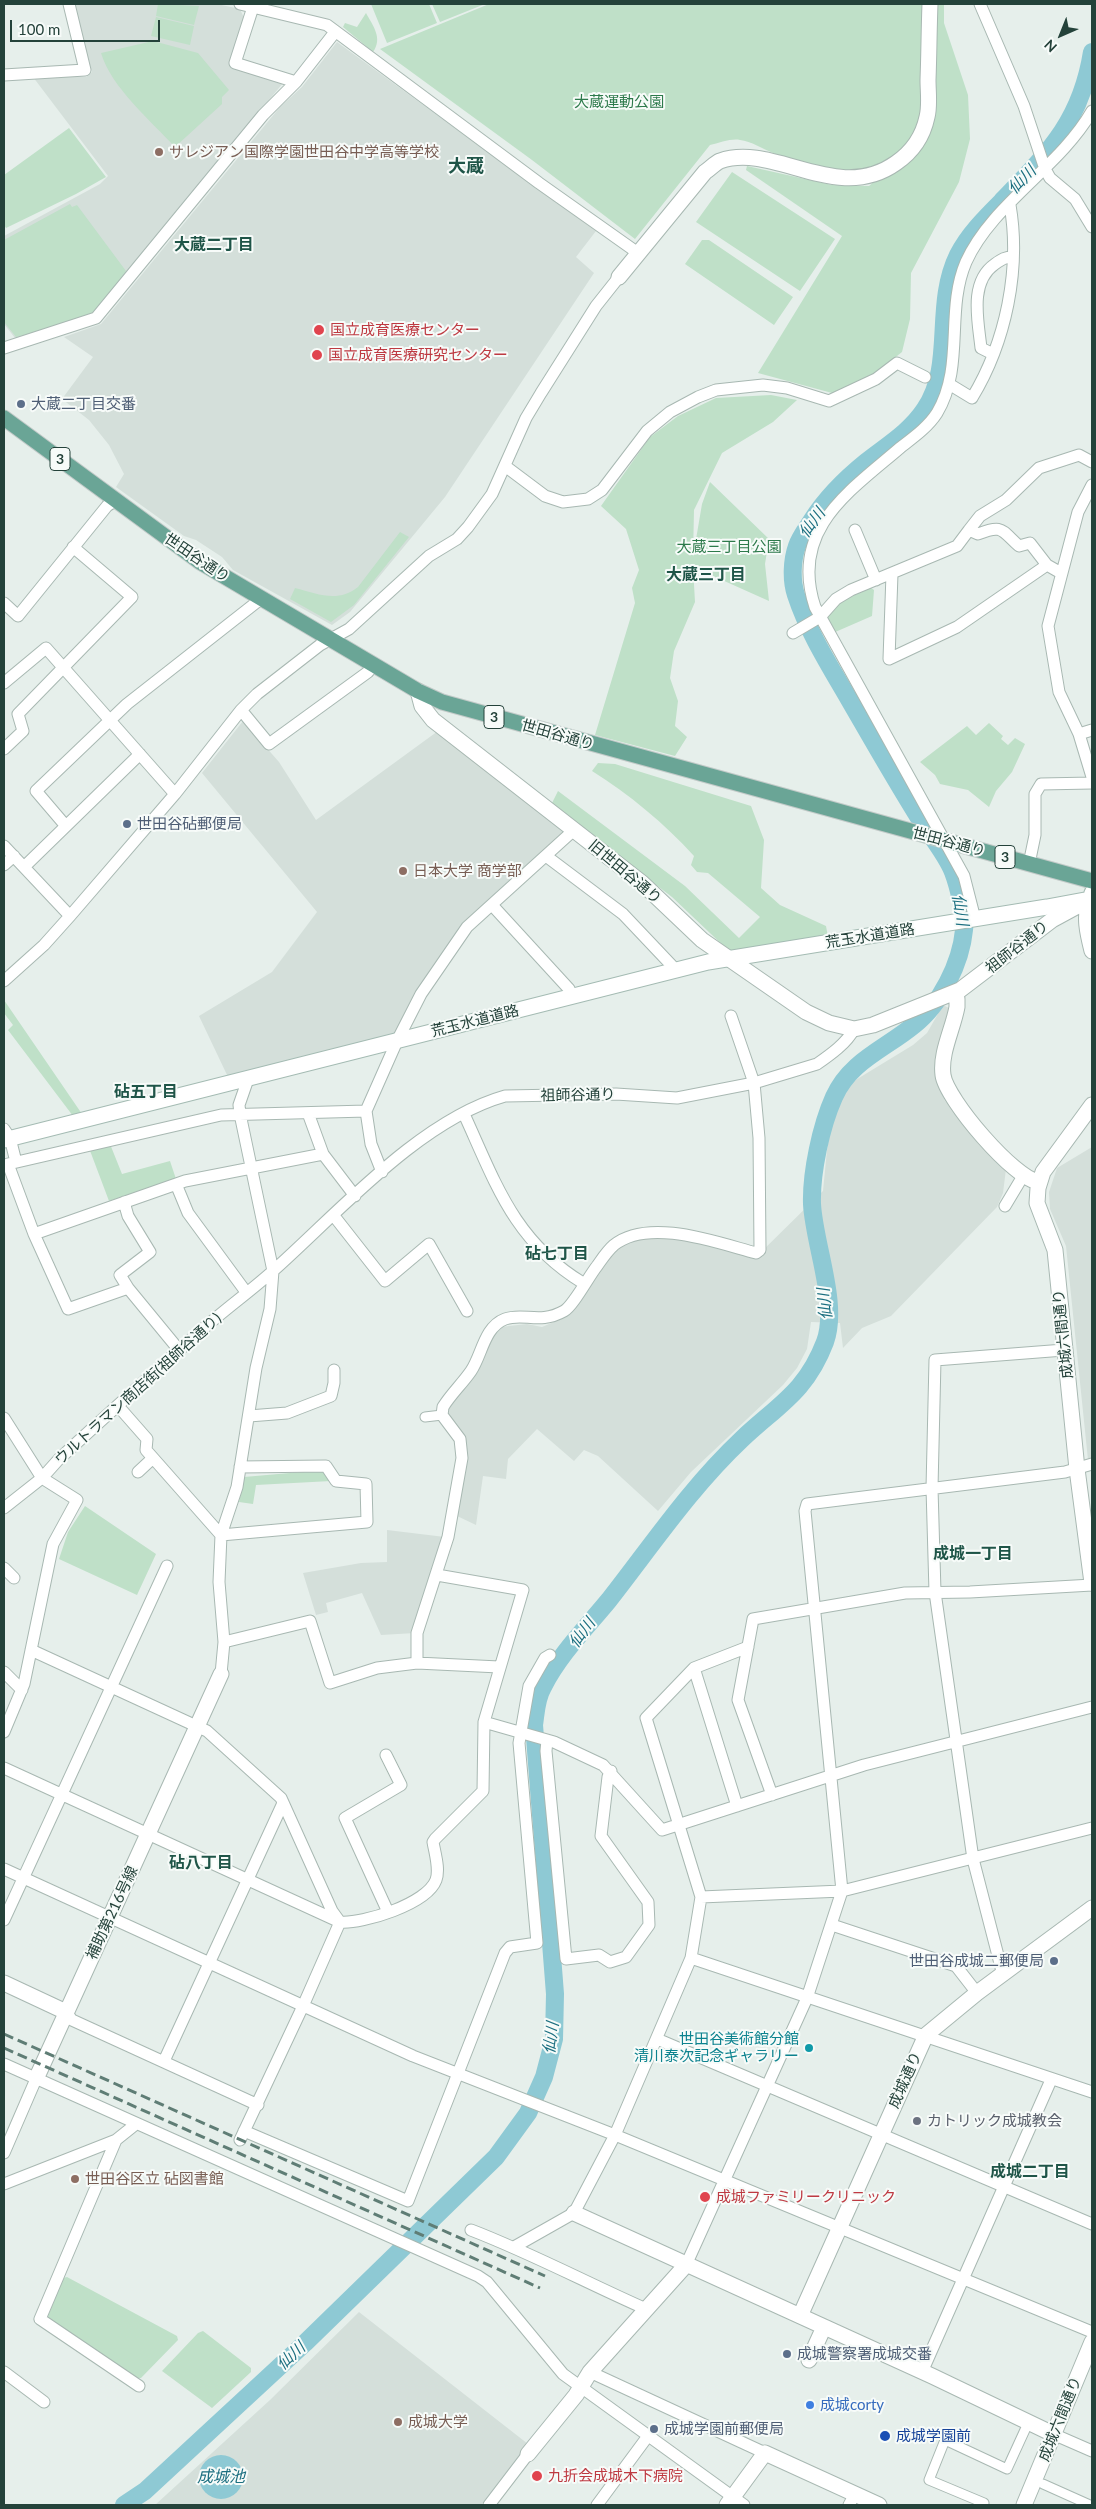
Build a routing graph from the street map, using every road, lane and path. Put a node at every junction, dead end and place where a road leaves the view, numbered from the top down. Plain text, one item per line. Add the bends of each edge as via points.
1 (69, 4) edge
2 (240, 4) edge
3 (930, 4) edge
4 (980, 4) edge
5 (253, 7) junction
6 (335, 32) junction
7 (4, 75) edge
8 (296, 82) junction
9 (1092, 111) edge
10 (1045, 169) junction
11 (1010, 205) junction
12 (1092, 227) edge
13 (638, 253) junction
14 (1013, 257) junction
15 (619, 277) joint
16 (4, 348) edge
17 (993, 354) junction
18 (925, 378) dead end
19 (949, 384) junction
20 (4, 418) edge
21 (1092, 462) edge
22 (505, 466) junction
23 (1092, 485) edge
24 (116, 500) junction
25 (855, 530) dead end
26 (969, 530) junction
27 (74, 547) junction
28 (1048, 565) junction
29 (1061, 573) junction
30 (892, 574) junction
31 (876, 580) junction
32 (262, 598) junction
33 (4, 603) edge
34 (820, 617) junction
35 (796, 631) dead end
36 (332, 639) junction
37 (374, 664) junction
38 (63, 666) junction
39 (4, 683) edge
40 (418, 691) junction
41 (454, 706) junction
42 (241, 710) junction
43 (109, 720) junction
44 (443, 728) junction
45 (1092, 730) edge
46 (1079, 734) junction
47 (4, 749) edge
48 (140, 754) junction
49 (1092, 777) edge
50 (1092, 783) edge
51 (175, 794) junction
52 (65, 826) junction
53 (574, 830) junction
54 (944, 842) junction
55 (4, 846) edge
56 (14, 856) junction
57 (546, 856) junction
58 (1030, 864) junction
59 (4, 865) edge
60 (24, 867) junction
61 (1092, 881) edge
62 (1091, 896) edge
63 (492, 905) junction
64 (1050, 914) junction
65 (70, 916) junction
66 (973, 920) junction
67 (1092, 951) edge
68 (726, 958) junction
69 (676, 970) junction
70 (5, 977) edge
71 (949, 995) junction
72 (572, 996) junction
73 (730, 1016) dead end
74 (854, 1029) junction
75 (397, 1041) junction
76 (248, 1079) junction
77 (754, 1083) junction
78 (1092, 1105) edge
79 (366, 1111) junction
80 (308, 1113) junction
81 (240, 1114) junction
82 (464, 1114) junction
83 (6, 1135) edge
84 (324, 1154) junction
85 (9, 1164) edge
86 (252, 1166) junction
87 (382, 1172) junction
88 (1023, 1176) junction
89 (1039, 1182) junction
90 (176, 1184) junction
91 (355, 1196) junction
92 (124, 1202) junction
93 (1005, 1206) dead end
94 (334, 1216) junction
95 (34, 1234) junction
96 (273, 1271) junction
97 (583, 1283) junction
98 (128, 1288) junction
99 (246, 1292) junction
100 (467, 1311) dead end
101 (179, 1350) junction
102 (1064, 1350) junction
103 (334, 1370) dead end
104 (118, 1406) junction
105 (442, 1415) junction
106 (249, 1416) junction
107 (425, 1417) dead end
108 (4, 1418) edge
109 (153, 1458) junction
110 (1092, 1464) edge
111 (240, 1468) junction
112 (1077, 1469) junction
113 (138, 1472) dead end
114 (42, 1478) junction
115 (932, 1488) junction
116 (4, 1508) edge
117 (221, 1535) junction
118 (167, 1566) dead end
119 (4, 1568) edge
120 (437, 1575) junction
121 (14, 1578) dead end
122 (1092, 1584) edge
123 (935, 1592) junction
124 (814, 1608) junction
125 (224, 1642) junction
126 (748, 1647) junction
127 (31, 1650) junction
128 (550, 1655) dead end
129 (418, 1663) junction
130 (499, 1667) junction
131 (694, 1668) junction
132 (4, 1672) edge
133 (221, 1674) joint
134 (110, 1687) junction
135 (22, 1690) junction
136 (1092, 1707) edge
137 (484, 1722) junction
138 (198, 1726) junction
139 (4, 1732) edge
140 (523, 1732) junction
141 (545, 1739) junction
142 (956, 1743) junction
143 (386, 1755) dead end
144 (4, 1768) edge
145 (611, 1771) junction
146 (832, 1775) junction
147 (61, 1794) junction
148 (772, 1795) junction
149 (283, 1802) junction
150 (737, 1806) junction
151 (679, 1825) junction
152 (1092, 1828) edge
153 (148, 1834) junction
154 (973, 1859) junction
155 (4, 1869) edge
156 (23, 1878) junction
157 (248, 1880) junction
158 (842, 1891) junction
159 (702, 1897) junction
160 (1092, 1908) edge
161 (388, 1912) junction
162 (110, 1916) junction
163 (4, 1920) edge
164 (340, 1922) junction
165 (832, 1925) junction
166 (691, 1958) junction
167 (211, 1963) junction
168 (1002, 1975) junction
169 (4, 1983) edge
170 (977, 1993) junction
171 (808, 1998) junction
172 (303, 2006) junction
173 (66, 2012) junction
174 (926, 2035) junction
175 (657, 2039) junction
176 (164, 2061) junction
177 (4, 2064) edge
178 (458, 2073) junction
179 (36, 2079) junction
180 (1051, 2080) junction
181 (767, 2088) junction
182 (1092, 2092) edge
183 (258, 2105) junction
184 (136, 2124) junction
185 (881, 2134) junction
186 (615, 2135) junction
187 (116, 2140) junction
188 (4, 2153) edge
189 (725, 2181) junction
190 (4, 2184) edge
191 (1005, 2187) junction
192 (574, 2213) junction
193 (1092, 2224) edge
194 (839, 2227) junction
195 (471, 2230) dead end
196 (514, 2247) junction
197 (686, 2265) junction
198 (964, 2279) junction
199 (646, 2309) junction
200 (800, 2316) junction
201 (824, 2327) junction
202 (1092, 2332) edge
203 (1092, 2342) edge
204 (809, 2360) dead end
205 (4, 2372) edge
206 (590, 2372) junction
207 (922, 2372) junction
208 (581, 2385) junction
209 (138, 2386) dead end
210 (44, 2402) dead end
211 (1029, 2421) junction
212 (1053, 2434) junction
213 (648, 2436) junction
214 (1092, 2450) edge
215 (765, 2453) junction
216 (528, 2454) joint
217 (1042, 2484) dead end
218 (852, 2500) edge
219 (1025, 2502) edge
220 (735, 2503) edge
221 (489, 2505) edge
222 (598, 2505) edge
223 (879, 2505) edge
224 (983, 2505) edge
225 (1090, 2505) edge

1 - 7 street via 85,70
2 - 5 street
3 - 13 street via 928,115 918,141 904,158 885,171 855,178 817,174 740,157 719,161 705,172
4 - 10 street via 1024,106
5 - 6 street via 327,25
5 - 8 street via 236,62
6 - 8 street
6 - 13 street
8 - 16 street via 262,115 96,318
9 - 10 street via 1075,138
10 - 11 street
10 - 12 street via 1050,178 1075,199
11 - 14 street
11 - 19 street via 980,239 966,262 954,307 954,351
13 - 15 street
14 - 17 street via 1008,302
14 - 17 street via 1005,257 985,271 980,282 977,313 981,348
15 - 22 street via 592,311 526,418
17 - 19 street via 972,398
18 - 22 street via 897,363 876,379 829,401 787,388 763,385 716,390 670,412 647,431 602,490 588,499 563,502 545,496
19 - 34 street via 933,418 838,501 820,527 811,550 808,576 811,597
20 - 24 main road, 世田谷通り / 3
21 - 26 street via 1080,455 1039,468 1006,500 980,516
22 - 36 street via 492,494 456,539 429,556 361,619
23 - 29 street via 1078,512
24 - 27 street via 107,506
24 - 32 main road, 世田谷通り / 3 via 200,562
25 - 31 street
26 - 28 street via 978,534 999,528 1019,546 1030,543
26 - 30 street via 958,546
27 - 33 street via 18,616
27 - 38 street via 132,597
28 - 29 street
28 - 30 street via 957,627 889,659
29 - 46 street via 1048,626 1060,692
30 - 31 street
31 - 34 street via 836,599
32 - 36 main road, 世田谷通り / 3
32 - 43 street
34 - 35 street
34 - 54 street
36 - 37 main road, 世田谷通り / 3
36 - 42 street via 256,694
37 - 40 main road, 世田谷通り / 3
37 - 42 street via 368,672 269,744
38 - 39 street via 46,648
38 - 43 street
38 - 47 street via 18,714 23,731
40 - 41 main road, 世田谷通り / 3
40 - 44 street, 旧世田谷通り via 426,713
41 - 44 street via 443,712 440,720
41 - 54 main road, 世田谷通り / 3
42 - 51 street
43 - 48 street
43 - 52 street via 36,792
44 - 53 street, 旧世田谷通り
45 - 46 street
46 - 49 street
48 - 51 street
48 - 52 street
50 - 58 street via 1041,784 1035,794 1036,835
51 - 65 street
52 - 60 street
53 - 57 street
53 - 68 street, 旧世田谷通り
54 - 58 main road, 世田谷通り / 3
54 - 66 street via 964,876
55 - 56 street
56 - 59 street
56 - 60 street
57 - 63 street
57 - 69 street via 623,914
58 - 61 main road, 世田谷通り / 3
60 - 65 street
62 - 64 street
62 - 67 street via 1086,911
63 - 72 street via 558,976
63 - 75 street via 467,927 436,971
64 - 66 street
64 - 71 street, 祖師谷通り via 978,978
65 - 70 street via 44,945
66 - 68 street, 荒玉水道道路
68 - 69 street, 荒玉水道道路
68 - 74 street, 旧世田谷通り via 817,1019
69 - 72 street, 荒玉水道道路
71 - 74 street, 祖師谷通り via 873,1026
71 - 88 street via 957,999 957,1007 943,1062 946,1087 984,1136
72 - 75 street, 荒玉水道道路
73 - 77 street
74 - 77 street, 祖師谷通り via 817,1064
75 - 76 street, 荒玉水道道路
75 - 79 street
76 - 81 street via 239,1105
76 - 83 street, 荒玉水道道路
77 - 82 street, 祖師谷通り via 678,1098 616,1094 505,1096
77 - 97 street via 760,1138 760,1250 756,1254 681,1234 640,1234 614,1244
78 - 89 street, 成城六間通り via 1048,1164
79 - 80 street
79 - 87 street via 371,1144
80 - 81 street
80 - 84 street
81 - 85 street via 179,1124
81 - 86 street
82 - 87 street, 祖師谷通り via 432,1133
82 - 97 street via 499,1191 518,1224 547,1258
83 - 85 street
84 - 86 street
84 - 91 street
85 - 95 street
86 - 90 street
86 - 96 street
87 - 91 street, 祖師谷通り
88 - 89 street
88 - 93 street
89 - 102 street, 成城六間通り via 1040,1213 1055,1250
90 - 92 street
90 - 99 street via 188,1213
91 - 94 street, 祖師谷通り
92 - 95 street
92 - 98 street via 128,1216 150,1252 120,1275
94 - 96 street, 祖師谷通り
94 - 100 street via 385,1281 429,1244
95 - 98 street via 68,1309
96 - 99 street, ウルトラマン商店街(祖師谷通り)
96 - 106 street via 270,1309
97 - 105 street via 572,1305 565,1311 547,1319 506,1318 499,1323 484,1339 471,1371 447,1400
98 - 101 street
99 - 101 street, ウルトラマン商店街(祖師谷通り)
101 - 104 street, ウルトラマン商店街(祖師谷通り)
102 - 112 street, 成城六間通り
102 - 115 street via 936,1360
103 - 106 street via 331,1396 287,1413
104 - 109 street via 147,1439 146,1450
104 - 114 street, ウルトラマン商店街(祖師谷通り)
105 - 107 street
105 - 120 street via 460,1439 462,1458 448,1537
106 - 111 street
108 - 114 street
109 - 113 street
109 - 117 street
110 - 112 street
111 - 117 street via 238,1488
111 - 117 street via 326,1466 336,1481 366,1484 367,1522
112 - 115 street
112 - 122 street, 成城六間通り
114 - 116 street, ウルトラマン商店街(祖師谷通り)
114 - 127 street via 77,1500 53,1544
115 - 123 street
115 - 124 street via 806,1504 804,1511
117 - 125 street via 219,1582
118 - 134 street
119 - 121 street
120 - 129 street via 418,1633
120 - 130 street via 523,1590
122 - 123 street
123 - 124 street via 906,1593
123 - 142 street
124 - 126 street via 753,1619
124 - 146 street
125 - 129 street via 310,1621 330,1683 377,1668
125 - 133 street
126 - 131 street
126 - 148 street via 738,1700
127 - 134 street
127 - 135 street
128 - 140 street via 529,1686
129 - 130 street
130 - 137 street
131 - 150 street
131 - 151 street via 646,1718
132 - 135 street
133 - 138 street, 補助第216号線
134 - 138 street
134 - 147 street
135 - 139 street
136 - 142 street
137 - 140 street
137 - 161 street via 483,1791 435,1839 438,1871 435,1882 415,1901
138 - 149 street
138 - 153 street, 補助第216号線
140 - 141 street
140 - 178 street via 518,1743 537,1943 510,1947 505,1953
141 - 145 street
141 - 145 street via 566,1959 599,1956 610,1962 626,1957 648,1925 648,1902 601,1836
142 - 146 street
142 - 154 street
143 - 161 street via 401,1785 345,1818
144 - 147 street
145 - 151 street via 659,1829
146 - 148 street
146 - 158 street
147 - 153 street
147 - 156 street
148 - 150 street
149 - 157 street
149 - 164 street via 332,1911
150 - 151 street
151 - 159 street
152 - 154 street
153 - 157 street
153 - 162 street, 補助第216号線
154 - 158 street
154 - 168 street
155 - 156 street
156 - 162 street
156 - 163 street
157 - 164 street
157 - 167 street
158 - 159 street
158 - 165 street
159 - 166 street
160 - 168 street, 成城通り
161 - 164 street
162 - 167 street
162 - 173 street, 補助第216号線
164 - 172 street
165 - 170 street via 956,1966
165 - 171 street
166 - 171 street
166 - 175 street
167 - 172 street
167 - 176 street
168 - 170 street, 成城通り
169 - 173 street
170 - 174 street, 成城通り
171 - 174 street
171 - 181 street
172 - 178 street
172 - 183 street
173 - 176 street via 72,2020
173 - 179 street, 補助第216号線
174 - 180 street
174 - 185 street, 成城通り
175 - 181 street
175 - 186 street
176 - 183 street
177 - 179 street
178 - 183 street via 408,2201 242,2136
178 - 186 street
179 - 184 street
179 - 188 street, 補助第216号線
180 - 182 street
180 - 191 street
181 - 185 street
181 - 189 street
184 - 187 street
184 - 208 street via 487,2282 564,2374
185 - 191 street
185 - 194 street, 成城通り
186 - 189 street
186 - 192 street
187 - 190 street
187 - 209 street via 40,2319
189 - 194 street
189 - 197 street
191 - 193 street
191 - 198 street
192 - 196 street
192 - 197 street
194 - 198 street
194 - 200 street, 成城通り
195 - 196 street
196 - 199 street
197 - 199 street
197 - 200 street
198 - 202 street
198 - 207 street
199 - 206 street
200 - 201 street
201 - 204 street
201 - 207 street
203 - 212 street, 成城六間通り
205 - 210 street
206 - 208 street
206 - 215 street
207 - 211 street
208 - 213 street
208 - 216 street
211 - 212 street
211 - 224 street via 1007,2469 945,2440 929,2480
212 - 214 street
212 - 219 street, 成城六間通り
213 - 220 street
213 - 222 street
215 - 218 street
215 - 220 street
216 - 221 street
217 - 225 street
218 - 223 street

